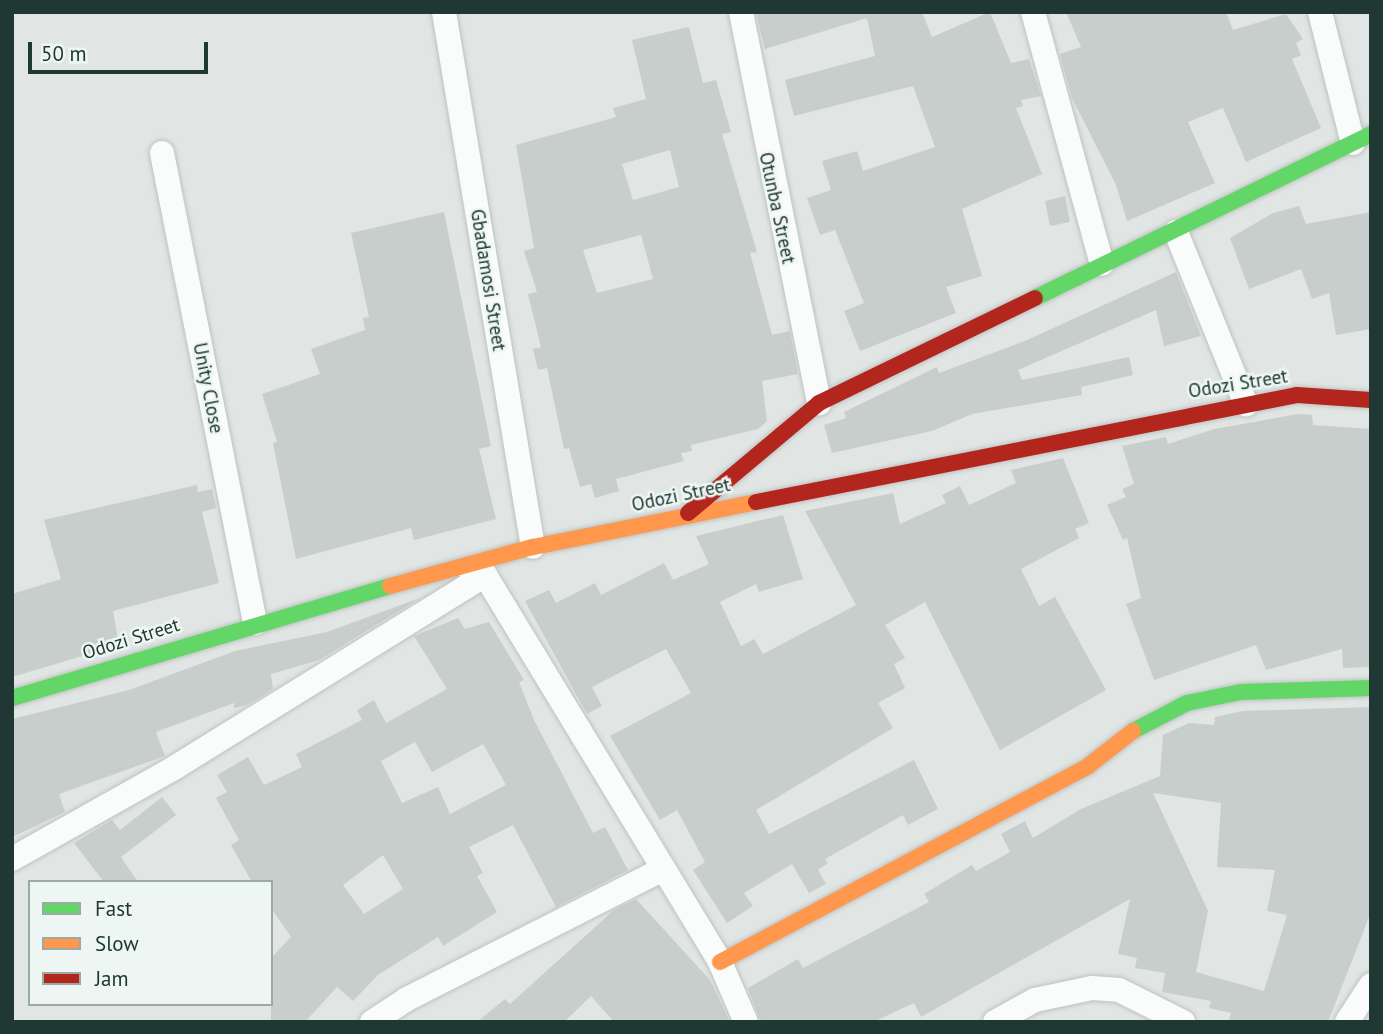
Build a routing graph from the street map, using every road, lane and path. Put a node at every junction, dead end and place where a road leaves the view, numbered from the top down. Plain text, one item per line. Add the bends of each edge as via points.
1 (443, 12) edge
2 (741, 12) edge
3 (1033, 12) edge
4 (1320, 12) edge
5 (1362, 139) edge
6 (162, 153) dead end
7 (1176, 232) junction
8 (1102, 264) junction
9 (1371, 400) edge
10 (819, 403) junction
11 (1246, 404) junction
12 (683, 517) junction
13 (533, 547) junction
14 (460, 567) junction
15 (485, 575) junction
16 (255, 623) junction
17 (1371, 688) edge
18 (12, 698) edge
19 (12, 859) edge
20 (663, 869) junction
21 (720, 962) junction
22 (1371, 985) edge
23 (372, 1022) edge
24 (746, 1022) edge
25 (995, 1022) edge
26 (1182, 1022) edge
27 (1347, 1022) edge

1 - 13 street, Gbadamosi Street
2 - 10 street, Otunba Street
3 - 8 street
4 - 5 street
5 - 7 street
6 - 16 street, Unity Close
7 - 8 street
7 - 11 street
8 - 10 street
9 - 11 street, Odozi Street via 1297,395
10 - 12 street
11 - 12 street, Odozi Street
12 - 13 street, Odozi Street
13 - 14 street, Odozi Street
14 - 15 street
14 - 16 street, Odozi Street
15 - 19 street via 174,768
15 - 20 street
16 - 18 street, Odozi Street
17 - 21 street via 1241,692 1187,703 1143,723 1088,766
20 - 21 street
20 - 23 street via 407,999
21 - 24 street
22 - 27 street
25 - 26 street via 1035,1000 1092,988 1119,990

